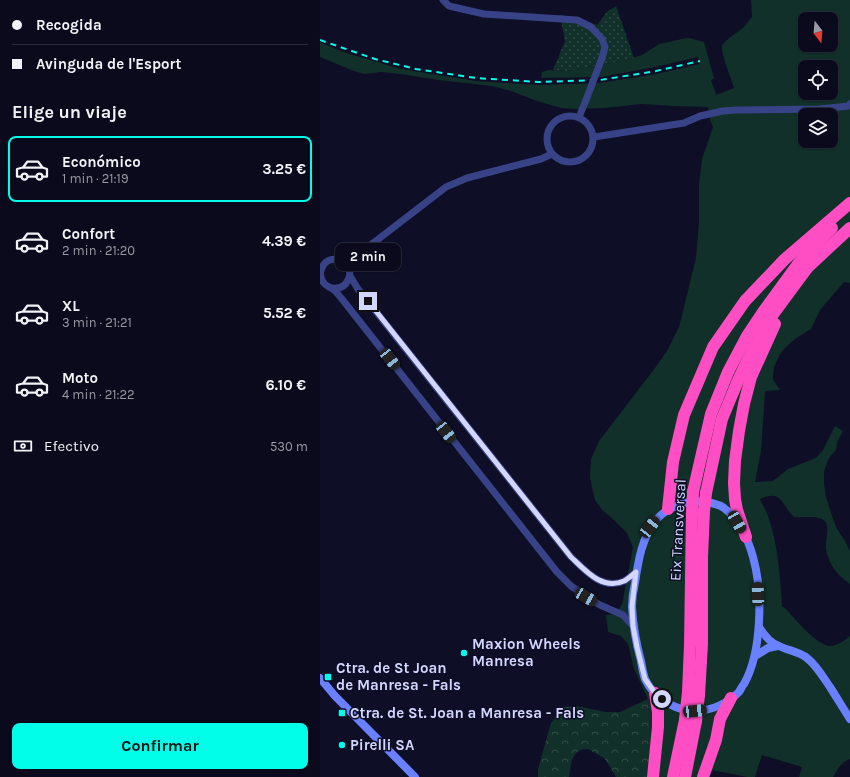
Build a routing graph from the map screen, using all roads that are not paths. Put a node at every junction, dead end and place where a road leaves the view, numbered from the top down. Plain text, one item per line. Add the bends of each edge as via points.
1 (443, 0) edge
2 (850, 104) edge
3 (579, 117) junction
4 (594, 137) junction
5 (552, 154) junction
6 (850, 203) edge
7 (850, 211) edge
8 (850, 228) edge
9 (346, 264) junction
10 (808, 267) junction
11 (350, 276) junction
12 (323, 287) edge
13 (332, 288) junction
14 (668, 509) junction
15 (698, 511) junction
16 (746, 537) junction
17 (636, 572) junction
18 (633, 626) junction
19 (759, 627) junction
20 (778, 646) junction
21 (755, 656) junction
22 (320, 678) edge
23 (655, 693) junction
24 (731, 698) junction
25 (850, 719) edge
26 (691, 720) junction
27 (415, 777) edge
28 (653, 777) edge
29 (673, 777) edge
30 (685, 777) edge
31 (703, 777) edge

1 - 3 street, bridge via 449,6 484,14 578,20 591,27 602,39 604,47
2 - 4 street via 819,109 723,111 684,123
3 - 4 street via 589,125
3 - 5 street via 560,118 550,127 547,144
4 - 5 street via 590,151 580,160 562,161
5 - 9 street via 467,178 446,187
6 - 14 highway via 785,259 745,301 713,347 684,415 673,462
7 - 15 highway, Eix Transversal, bridge via 798,264 747,336 728,372 711,414 693,492
8 - 10 highway, Eix Transversal
9 - 11 street
9 - 12 street via 340,260 328,261 321,270
10 - 15 highway, Eix Transversal, bridge via 774,313 739,378 722,419 706,493
10 - 16 highway via 783,306 751,377 744,404 734,483 737,510
11 - 13 street via 345,285
11 - 17 street via 571,557 602,582 614,584 624,581
12 - 13 street
13 - 18 street via 557,572 586,597 623,615
14 - 16 street via 695,501 712,503 723,508 737,522
14 - 17 street via 650,527
15 - 26 highway, Eix Transversal, bridge via 702,557 702,644
16 - 19 street via 758,580
17 - 18 street via 632,599
18 - 23 street via 645,679
19 - 20 street via 770,641
19 - 21 street
20 - 21 street via 768,648
20 - 25 street via 795,651 814,664
21 - 24 street via 743,686
22 - 27 street via 343,705
23 - 24 street via 680,709 695,711 711,709
23 - 28 highway via 658,727
24 - 31 highway via 720,719 716,740
26 - 29 highway, Eix Transversal
26 - 30 highway, Eix Transversal

